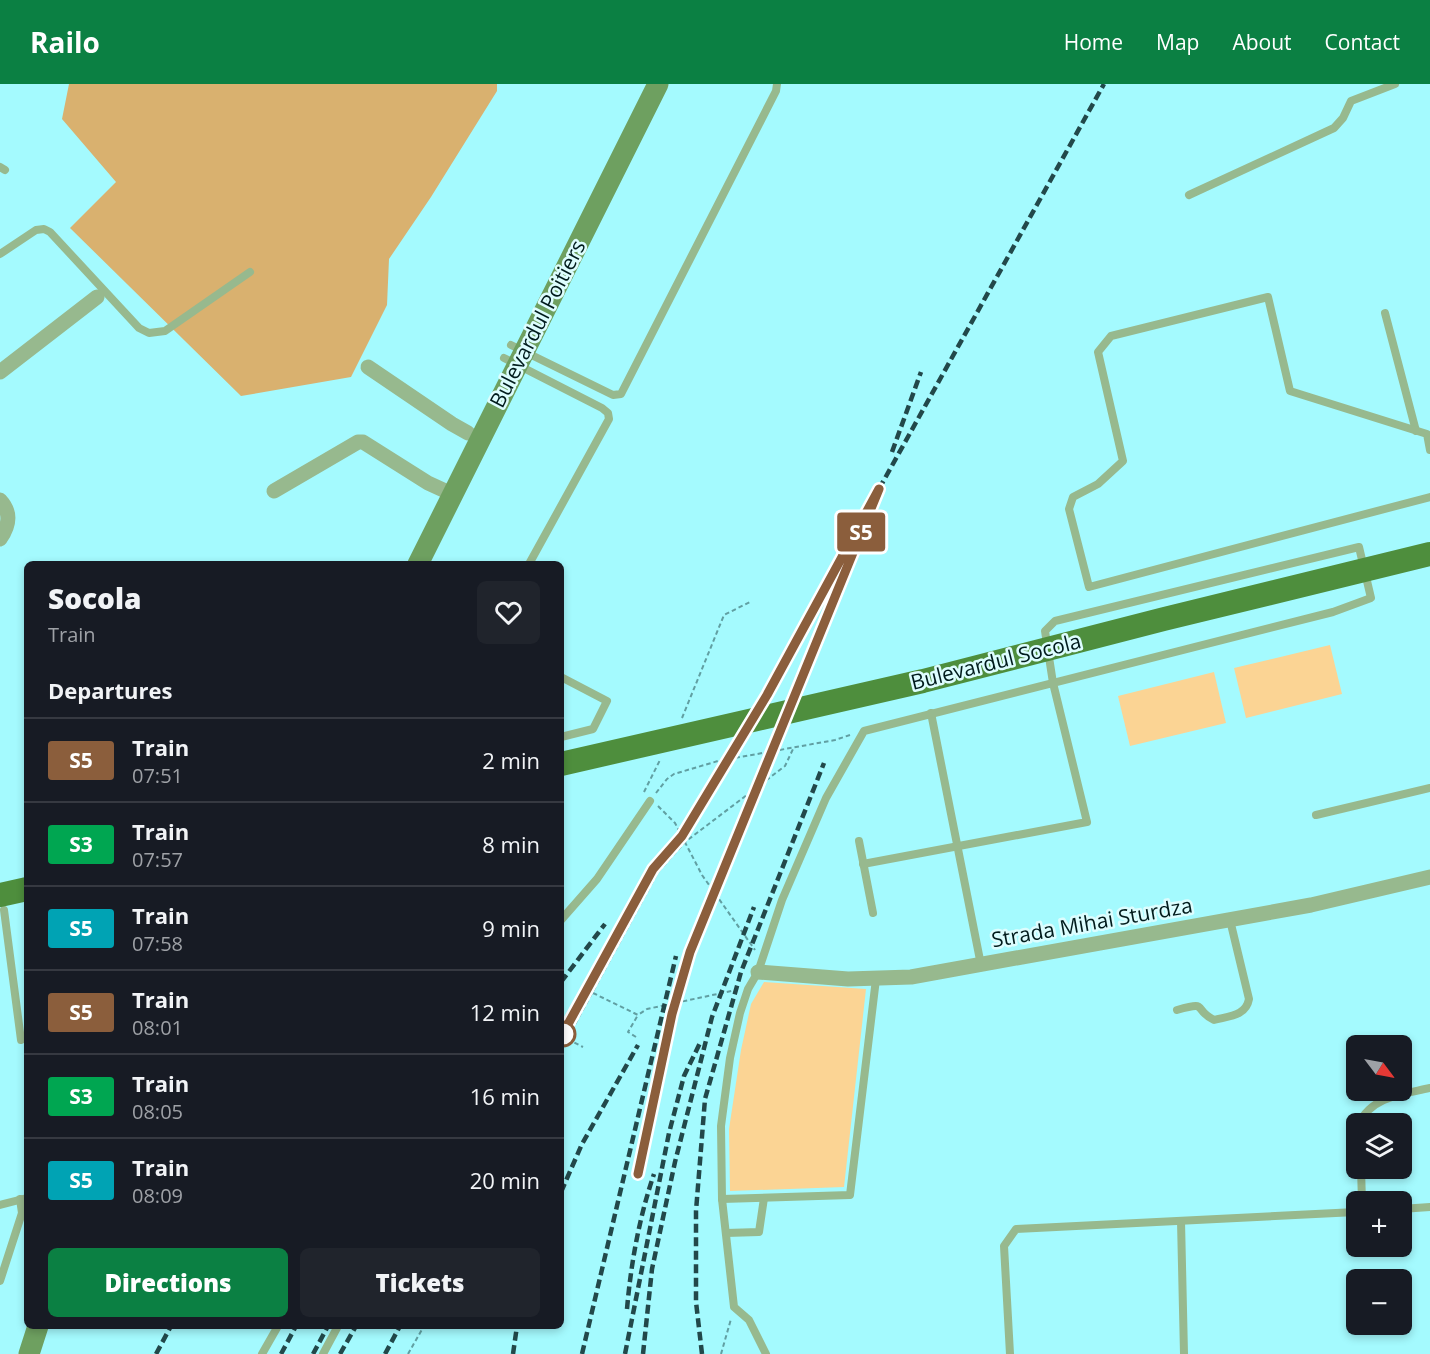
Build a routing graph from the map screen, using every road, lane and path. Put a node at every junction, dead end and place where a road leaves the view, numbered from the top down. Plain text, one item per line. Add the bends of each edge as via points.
1 (642, 84) edge
2 (658, 84) edge
3 (777, 84) edge
4 (1395, 84) edge
5 (1189, 195) dead end
6 (0, 254) edge
7 (250, 272) dead end
8 (97, 297) dead end
9 (1384, 313) dead end
10 (514, 355) junction
11 (368, 367) dead end
12 (0, 372) edge
13 (1416, 430) junction
14 (468, 433) junction
15 (1430, 450) edge
16 (274, 491) dead end
17 (446, 491) junction
18 (1430, 498) edge
19 (0, 500) edge
20 (0, 539) edge
21 (1430, 554) edge
22 (404, 561) edge
23 (419, 561) edge
24 (531, 561) edge
25 (1430, 570) edge
26 (1366, 577) junction
27 (750, 602) dead end
28 (1166, 626) junction
29 (564, 678) edge
30 (1053, 683) junction
31 (931, 713) junction
32 (678, 725) dead end
33 (864, 731) junction
34 (564, 736) edge
35 (794, 747) junction
36 (663, 755) dead end
37 (564, 763) edge
38 (564, 778) edge
39 (1430, 788) edge
40 (650, 801) junction
41 (1316, 815) dead end
42 (859, 840) dead end
43 (685, 842) junction
44 (959, 848) junction
45 (863, 864) junction
46 (1430, 877) edge
47 (24, 891) edge
48 (24, 904) edge
49 (1, 905) edge
50 (873, 913) dead end
51 (564, 917) edge
52 (1230, 920) junction
53 (4, 942) edge
54 (981, 965) junction
55 (760, 966) junction
56 (876, 979) junction
57 (748, 989) junction
58 (593, 993) junction
59 (1177, 1010) dead end
60 (638, 1016) junction
61 (636, 1037) dead end
62 (564, 1038) edge
63 (567, 1039) junction
64 (21, 1040) dead end
65 (564, 1044) edge
66 (583, 1047) dead end
67 (1430, 1088) edge
68 (1366, 1113) edge
69 (23, 1198) edge
70 (764, 1198) junction
71 (722, 1199) junction
72 (0, 1205) edge
73 (1430, 1207) edge
74 (1412, 1208) edge
75 (1346, 1213) edge
76 (1181, 1221) junction
77 (726, 1233) junction
78 (0, 1281) edge
79 (734, 1307) junction
80 (37, 1329) edge
81 (276, 1329) edge
82 (336, 1329) edge
83 (422, 1329) edge
84 (29, 1354) edge
85 (262, 1354) edge
86 (323, 1354) edge
87 (408, 1354) edge
88 (721, 1354) edge
89 (766, 1354) edge
90 (1010, 1354) edge
91 (1184, 1354) edge

1 - 10 main road, Bulevardul Poitiers
2 - 10 main road, Bulevardul Poitiers
3 - 10 lane via 621,394 613,395
4 - 5 lane via 1351,101 1334,128
6 - 7 lane via 44,228 139,328 149,333 165,331
8 - 12 street
9 - 13 lane
10 - 14 main road, Bulevardul Poitiers
10 - 17 main road, Bulevardul Poitiers
10 - 24 lane via 602,408 609,419
11 - 14 street
13 - 15 lane via 1427,434
13 - 18 lane via 1290,391 1268,297 1111,336 1098,352 1123,461 1098,484 1073,496 1069,509 1089,587
14 - 17 main road, Bulevardul Poitiers
16 - 17 street via 363,442
17 - 22 main road, Bulevardul Poitiers
17 - 23 main road, Bulevardul Poitiers
19 - 20 street via 7,508 8,526
21 - 26 main road, Bulevardul Socola
25 - 26 main road, Bulevardul Socola
26 - 28 main road, Bulevardul Socola
26 - 30 lane via 1371,598 1333,612
26 - 30 lane via 1359,547 1055,621 1045,631
27 - 32 path via 724,615
28 - 37 main road, Bulevardul Socola
28 - 38 main road, Bulevardul Socola via 927,695
29 - 34 lane via 607,700 593,729
30 - 31 lane
30 - 44 lane via 1087,822
31 - 33 lane
31 - 44 lane
33 - 35 path
33 - 55 lane via 826,798 782,900
35 - 40 path via 718,761 674,774
35 - 43 path via 785,766
36 - 40 path via 643,791
39 - 41 lane
40 - 43 path via 675,823
40 - 51 lane via 597,879
42 - 45 lane
43 - 55 path
43 - 58 path via 658,872
44 - 45 lane
44 - 54 lane
45 - 50 lane
46 - 52 street, Strada Mihai Sturdza
47 - 49 main road
48 - 49 main road
49 - 53 lane
52 - 54 street, Strada Mihai Sturdza
52 - 59 lane via 1248,1006 1243,1013 1214,1020 1197,1005
53 - 64 lane
54 - 56 street, Strada Mihai Sturdza
55 - 56 street, Strada Mihai Sturdza
55 - 57 lane
56 - 70 lane via 850,1195
57 - 60 path via 647,1009
57 - 71 lane via 730,1058 721,1126
58 - 60 path
58 - 63 path
60 - 61 path via 628,1032
62 - 63 path
63 - 65 path
63 - 66 path
67 - 68 lane via 1379,1101
69 - 72 lane
69 - 78 lane via 22,1213
70 - 71 lane
70 - 77 lane via 759,1232
71 - 77 lane
73 - 74 lane
75 - 76 lane
76 - 90 lane via 1016,1229 1004,1246
76 - 91 lane
77 - 79 lane
79 - 88 path
79 - 89 lane via 749,1320
80 - 84 main road
81 - 85 lane
82 - 86 lane
83 - 87 path

